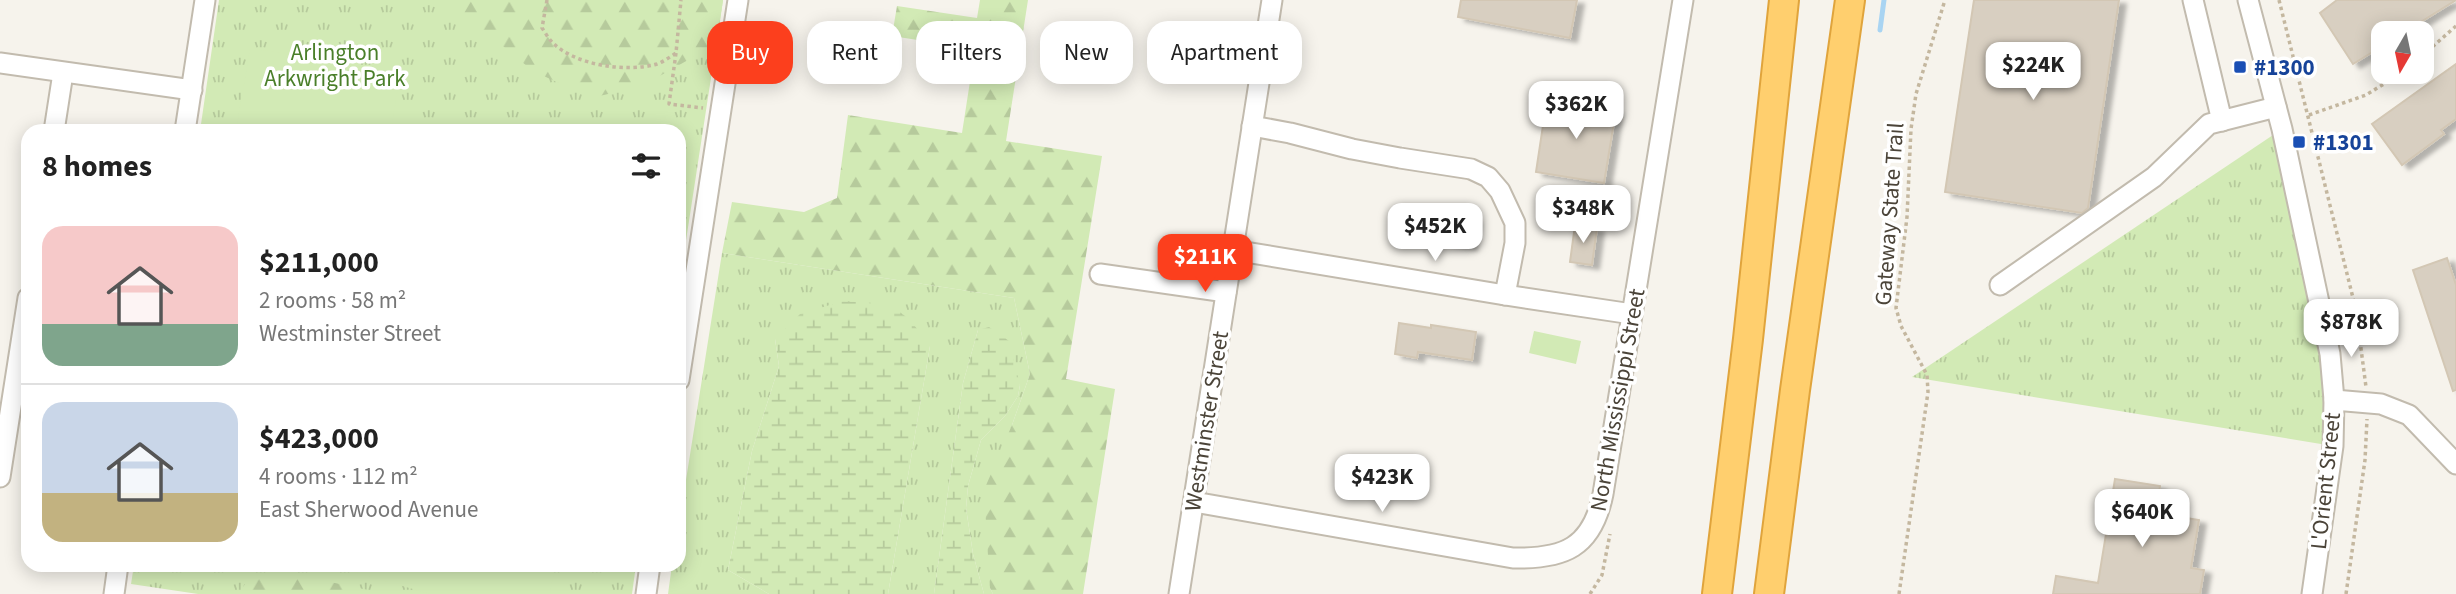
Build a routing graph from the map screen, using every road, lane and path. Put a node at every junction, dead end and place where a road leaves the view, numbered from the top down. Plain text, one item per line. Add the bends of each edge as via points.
1 (205, 0) edge
2 (547, 0) edge
3 (682, 0) edge
4 (738, 0) edge
5 (1272, 0) edge
6 (1683, 0) edge
7 (1784, 0) edge
8 (1850, 0) edge
9 (1945, 0) edge
10 (2193, 0) edge
11 (2248, 0) edge
12 (2279, 0) edge
13 (2456, 26) edge
14 (2434, 45) edge
15 (676, 53) junction
16 (0, 64) edge
17 (63, 73) junction
18 (2387, 84) edge
19 (192, 90) junction
20 (2276, 107) junction
21 (721, 110) junction
22 (2222, 121) junction
23 (55, 124) edge
24 (186, 124) edge
25 (1252, 126) junction
26 (1233, 250) junction
27 (1100, 274) dead end
28 (2000, 285) dead end
29 (1226, 292) junction
30 (1505, 296) junction
31 (1632, 314) junction
32 (686, 335) edge
33 (21, 343) edge
34 (2334, 400) junction
35 (2456, 464) edge
36 (0, 477) edge
37 (1194, 502) junction
38 (1611, 529) dead end
39 (117, 572) edge
40 (649, 572) edge
41 (114, 594) edge
42 (646, 594) edge
43 (1179, 594) edge
44 (1590, 594) edge
45 (1717, 594) edge
46 (1769, 594) edge
47 (1899, 594) edge
48 (2312, 594) edge

1 - 19 street
2 - 15 path via 542,28 551,41 578,59 626,67 657,64
3 - 15 path
4 - 21 street
5 - 25 street, Westminster Street
6 - 31 street, North Mississippi Street
7 - 45 highway
8 - 46 highway
9 - 47 path, Gateway State Trail via 1916,94 1896,308 1927,375 1928,392
10 - 22 street
11 - 20 street, L'Orient Street
12 - 18 path via 2308,115
13 - 14 path
15 - 21 path via 669,104
16 - 17 street
17 - 19 street
17 - 23 street
19 - 24 street
20 - 22 street
20 - 34 street, L'Orient Street via 2322,308
21 - 32 street
22 - 28 street via 2209,124 2154,177
25 - 26 street, Westminster Street
25 - 30 street via 1488,177 1515,223
26 - 29 street, Westminster Street
26 - 30 street
27 - 29 street
29 - 37 street, Westminster Street
30 - 31 street
31 - 37 street, North Mississippi Street via 1599,514 1590,530 1560,554 1513,558
33 - 36 street
34 - 35 street via 2381,404 2409,415
34 - 48 street, L'Orient Street via 2328,491
37 - 43 street, Westminster Street
38 - 44 path via 1602,575
39 - 41 street
40 - 42 street

